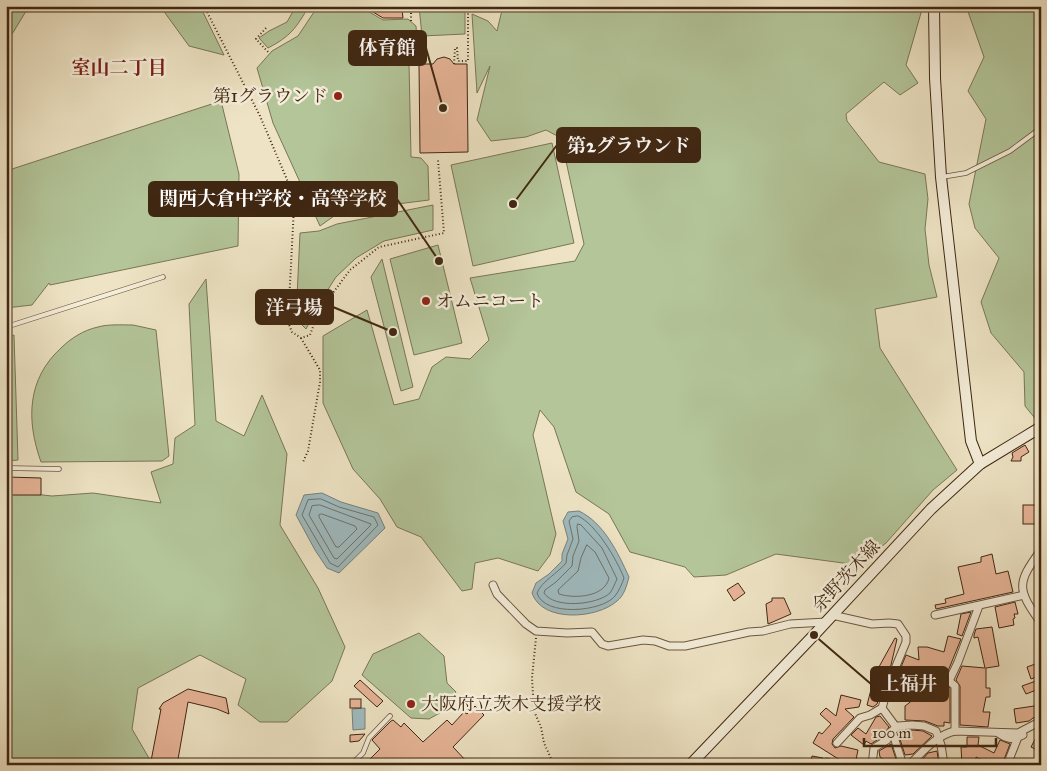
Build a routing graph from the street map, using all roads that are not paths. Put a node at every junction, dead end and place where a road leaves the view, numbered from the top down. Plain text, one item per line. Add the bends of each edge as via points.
1 (934, 6) edge
2 (1041, 128) edge
3 (941, 177) junction
4 (162, 277) dead end
5 (6, 327) edge
6 (1041, 427) edge
7 (980, 464) junction
8 (6, 468) edge
9 (59, 469) dead end
10 (1041, 550) edge
11 (493, 585) dead end
12 (1024, 595) junction
13 (979, 606) junction
14 (935, 615) dead end
15 (829, 619) junction
16 (1041, 623) edge
17 (892, 676) junction
18 (949, 681) junction
19 (882, 708) junction
20 (390, 716) dead end
21 (1041, 721) edge
22 (1041, 726) edge
23 (894, 729) junction
24 (955, 731) junction
25 (997, 732) junction
26 (938, 737) junction
27 (1018, 737) junction
28 (837, 743) dead end
29 (351, 765) edge
30 (690, 765) edge
31 (872, 765) edge
32 (903, 765) edge
33 (909, 765) edge
34 (944, 765) edge
35 (1007, 765) edge

1 - 3 main road
2 - 3 lane via 1010,152 966,174
3 - 7 main road via 971,441
4 - 5 lane
6 - 7 main road, 余野茨木線
7 - 15 main road, 余野茨木線 via 931,509
8 - 9 lane
10 - 12 street via 1026,571
11 - 15 street via 497,594 536,631 592,632 608,646 643,640 676,646
12 - 13 street
12 - 16 street
13 - 14 street
13 - 18 street
15 - 17 street via 898,624 906,642
15 - 30 main road, 余野茨木線
17 - 18 street via 908,680
17 - 19 street
18 - 24 street via 955,686
19 - 23 street
19 - 28 street via 860,718
20 - 29 lane via 369,738
21 - 25 street via 1018,733
22 - 27 street
23 - 26 street via 904,724 924,726 936,731
23 - 31 street via 887,740 874,748
23 - 32 street
24 - 25 street
24 - 26 street
25 - 27 street via 1009,739
26 - 33 street
26 - 34 street
27 - 35 street

